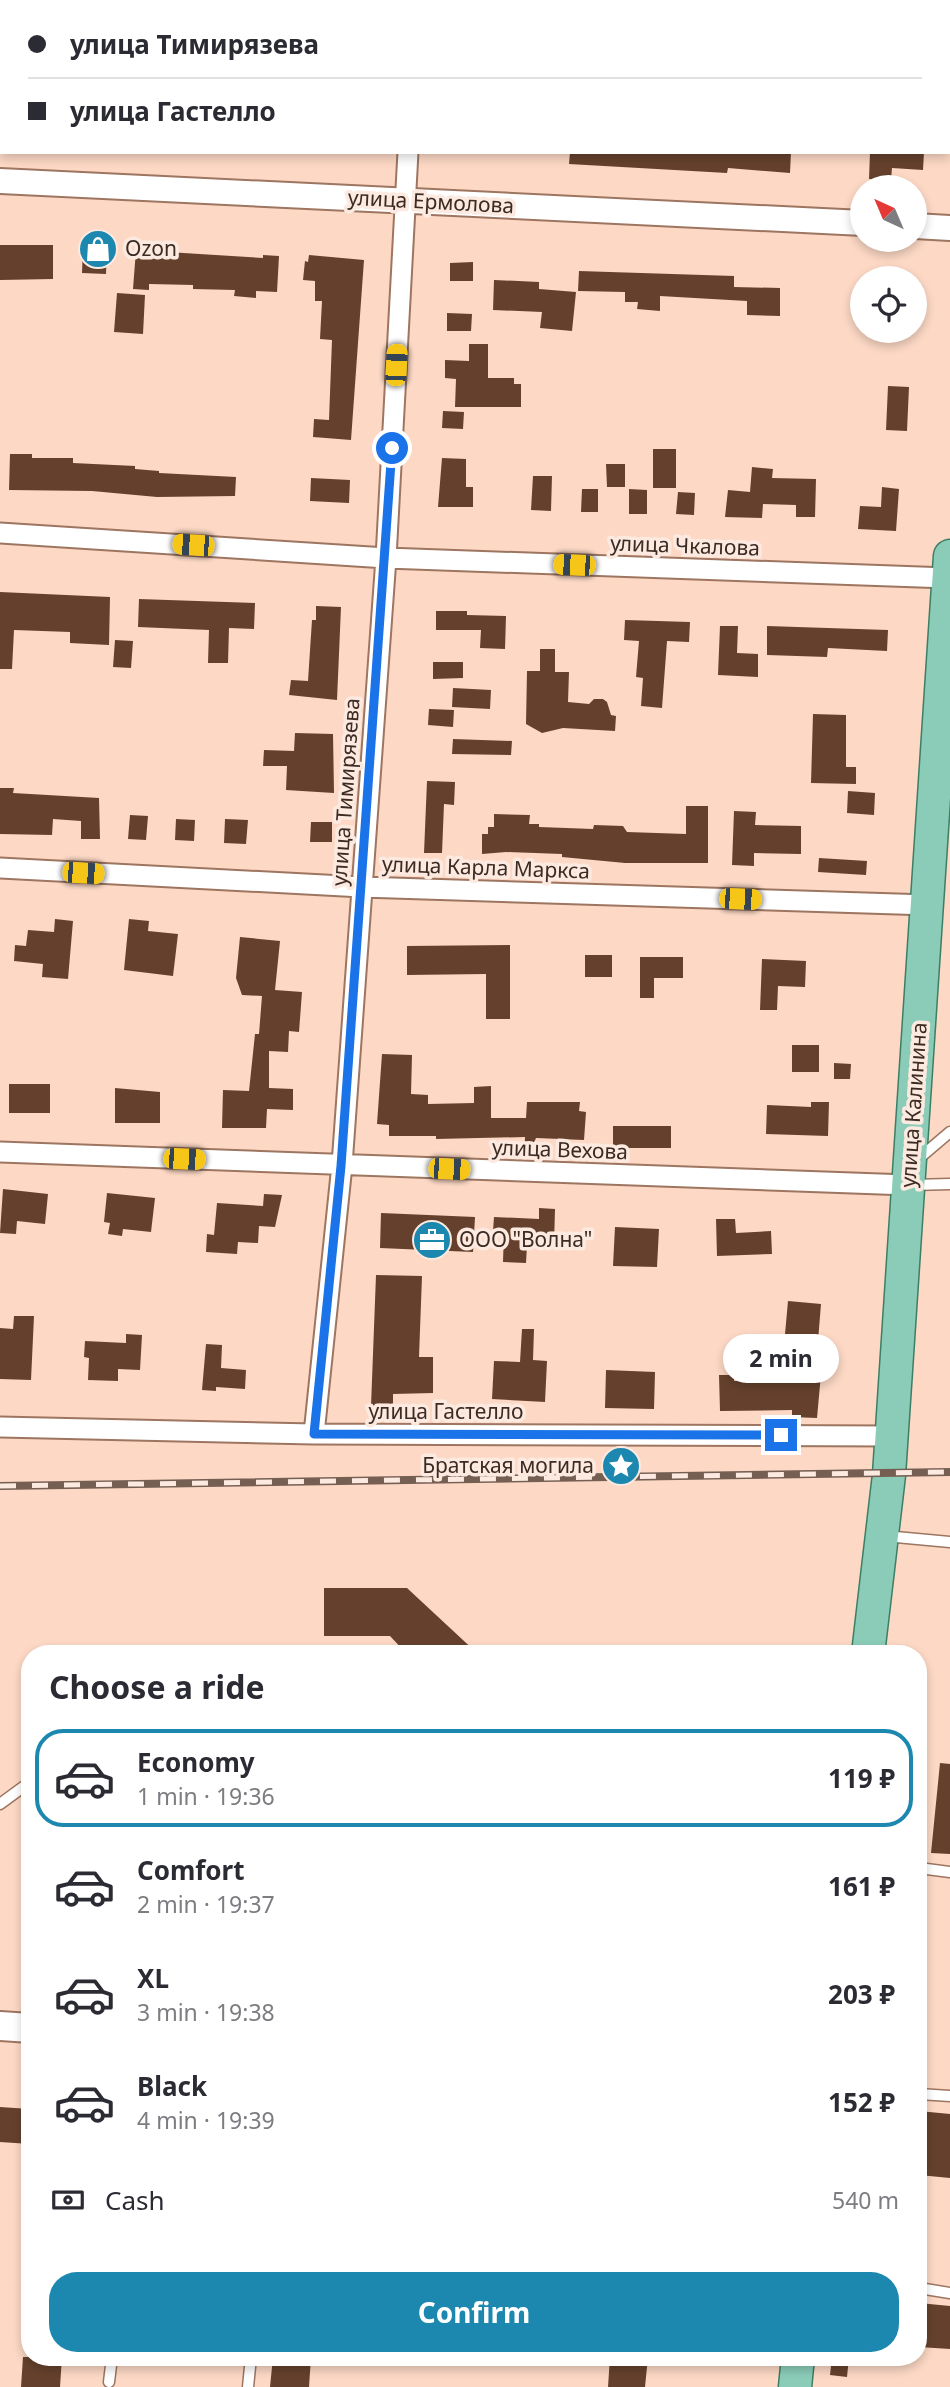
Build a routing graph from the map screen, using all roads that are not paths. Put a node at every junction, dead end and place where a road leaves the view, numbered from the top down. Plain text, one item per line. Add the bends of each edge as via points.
1 (408, 154) edge
2 (0, 181) edge
3 (405, 200) junction
4 (850, 222) edge
5 (928, 227) edge
6 (950, 228) edge
7 (0, 533) edge
8 (386, 558) junction
9 (949, 567) edge
10 (946, 671) edge
11 (0, 868) edge
12 (362, 887) junction
13 (929, 905) junction
14 (950, 1132) edge
15 (0, 1152) edge
16 (341, 1166) junction
17 (908, 1176) junction
18 (950, 1184) edge
19 (0, 1426) edge
20 (314, 1434) junction
21 (891, 1436) junction
22 (881, 1536) junction
23 (950, 1542) edge
24 (869, 1645) edge
25 (21, 1789) edge
26 (0, 1804) edge
27 (927, 1869) edge
28 (950, 1872) edge
29 (0, 2026) edge
30 (21, 2027) edge
31 (927, 2095) edge
32 (950, 2096) edge
33 (927, 2289) edge
34 (950, 2293) edge
35 (111, 2366) edge
36 (250, 2366) edge
37 (797, 2366) edge
38 (109, 2382) dead end
39 (248, 2387) edge
40 (796, 2387) edge

1 - 3 street, улица Тимирязева
2 - 3 street, улица Ермолова
3 - 4 street, улица Ермолова
3 - 8 street, улица Тимирязева
5 - 6 street
7 - 8 street, улица Чкалова
8 - 9 street, улица Чкалова
8 - 12 street, улица Тимирязева
9 - 10 main road, улица Калинина
10 - 13 main road, улица Калинина
11 - 12 street, улица Карла Маркса
12 - 13 street, улица Карла Маркса
12 - 16 street, улица Тимирязева
13 - 17 main road, улица Калинина
14 - 17 lane
15 - 16 street, улица Вехова
16 - 17 street, улица Вехова
16 - 20 street, улица Тимирязева
17 - 18 lane
17 - 21 main road, улица Калинина
19 - 20 street, улица Гастелло
20 - 21 street, улица Гастелло
21 - 22 main road, улица Калинина
22 - 23 lane
22 - 24 main road, улица Калинина
25 - 26 lane
27 - 28 lane
29 - 30 main road
31 - 32 lane
33 - 34 lane
35 - 38 lane
36 - 39 lane
37 - 40 main road

